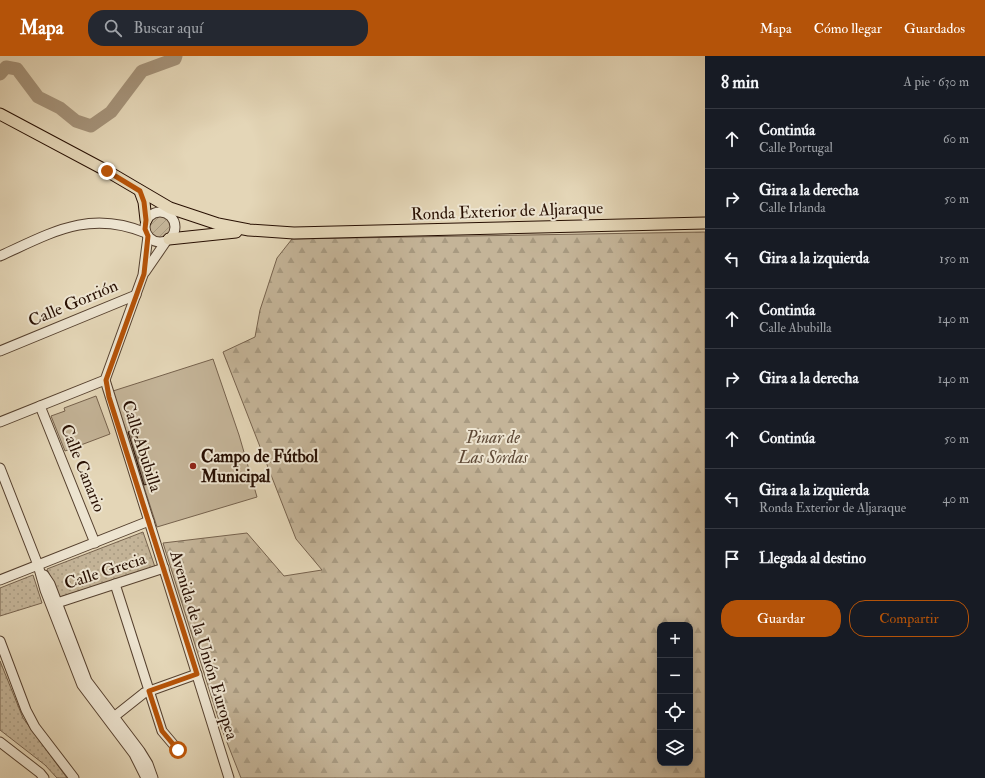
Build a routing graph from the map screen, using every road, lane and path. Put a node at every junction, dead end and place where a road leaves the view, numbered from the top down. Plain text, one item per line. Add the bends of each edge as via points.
1 (0, 114) edge
2 (107, 171) junction
3 (140, 191) junction
4 (158, 194) junction
5 (169, 210) junction
6 (203, 212) junction
7 (146, 220) junction
8 (705, 223) edge
9 (125, 226) junction
10 (249, 230) junction
11 (309, 232) junction
12 (147, 235) junction
13 (168, 240) junction
14 (0, 256) edge
15 (144, 274) junction
16 (136, 295) junction
17 (0, 351) edge
18 (106, 380) junction
19 (40, 406) junction
20 (0, 422) edge
21 (0, 468) edge
22 (149, 521) junction
23 (96, 542) junction
24 (38, 565) junction
25 (164, 568) junction
26 (0, 580) edge
27 (115, 584) junction
28 (57, 603) junction
29 (0, 641) edge
30 (197, 674) junction
31 (149, 691) junction
32 (111, 719) junction
33 (0, 742) edge
34 (178, 750) dead end
35 (44, 778) edge
36 (74, 778) edge
37 (146, 778) edge
38 (152, 778) edge
39 (229, 778) edge

1 - 2 main road, Ronda Exterior de Aljaraque
2 - 3 main road, Ronda Exterior de Aljaraque
2 - 4 main road, Ronda Exterior de Aljaraque
3 - 5 main road, Ronda Exterior de Aljaraque
3 - 7 main road
4 - 5 main road
4 - 6 main road, Ronda Exterior de Aljaraque
5 - 6 main road via 178,207 193,213
5 - 7 street via 153,213
5 - 10 main road, Ronda Exterior de Aljaraque
5 - 13 street via 176,227
6 - 11 main road, Ronda Exterior de Aljaraque via 251,224
7 - 9 street
7 - 12 street
8 - 11 main road, Ronda Exterior de Aljaraque
9 - 12 street
9 - 14 street via 91,223 66,226
10 - 11 main road, Ronda Exterior de Aljaraque
10 - 13 main road
12 - 13 street via 157,242
12 - 15 street
13 - 15 street
15 - 16 street
16 - 17 street, Calle Gorrión
16 - 18 street
18 - 19 street
18 - 22 street, Calle Abubilla
19 - 20 street
19 - 23 street, Calle Canario
21 - 24 street
22 - 23 street
22 - 25 street, Avenida de la Unión Europea
23 - 24 street
24 - 26 street
24 - 28 street via 50,584
24 - 32 street via 45,590 82,685
25 - 27 street, Calle Grecia
25 - 30 street, Avenida de la Unión Europea
27 - 28 street, Calle Grecia
27 - 31 street
28 - 32 street via 87,681
29 - 36 street via 35,727
30 - 31 street
30 - 39 street, Avenida de la Unión Europea
31 - 32 street
31 - 34 street via 162,731
32 - 37 street
32 - 38 street via 140,751 148,764
33 - 35 street

